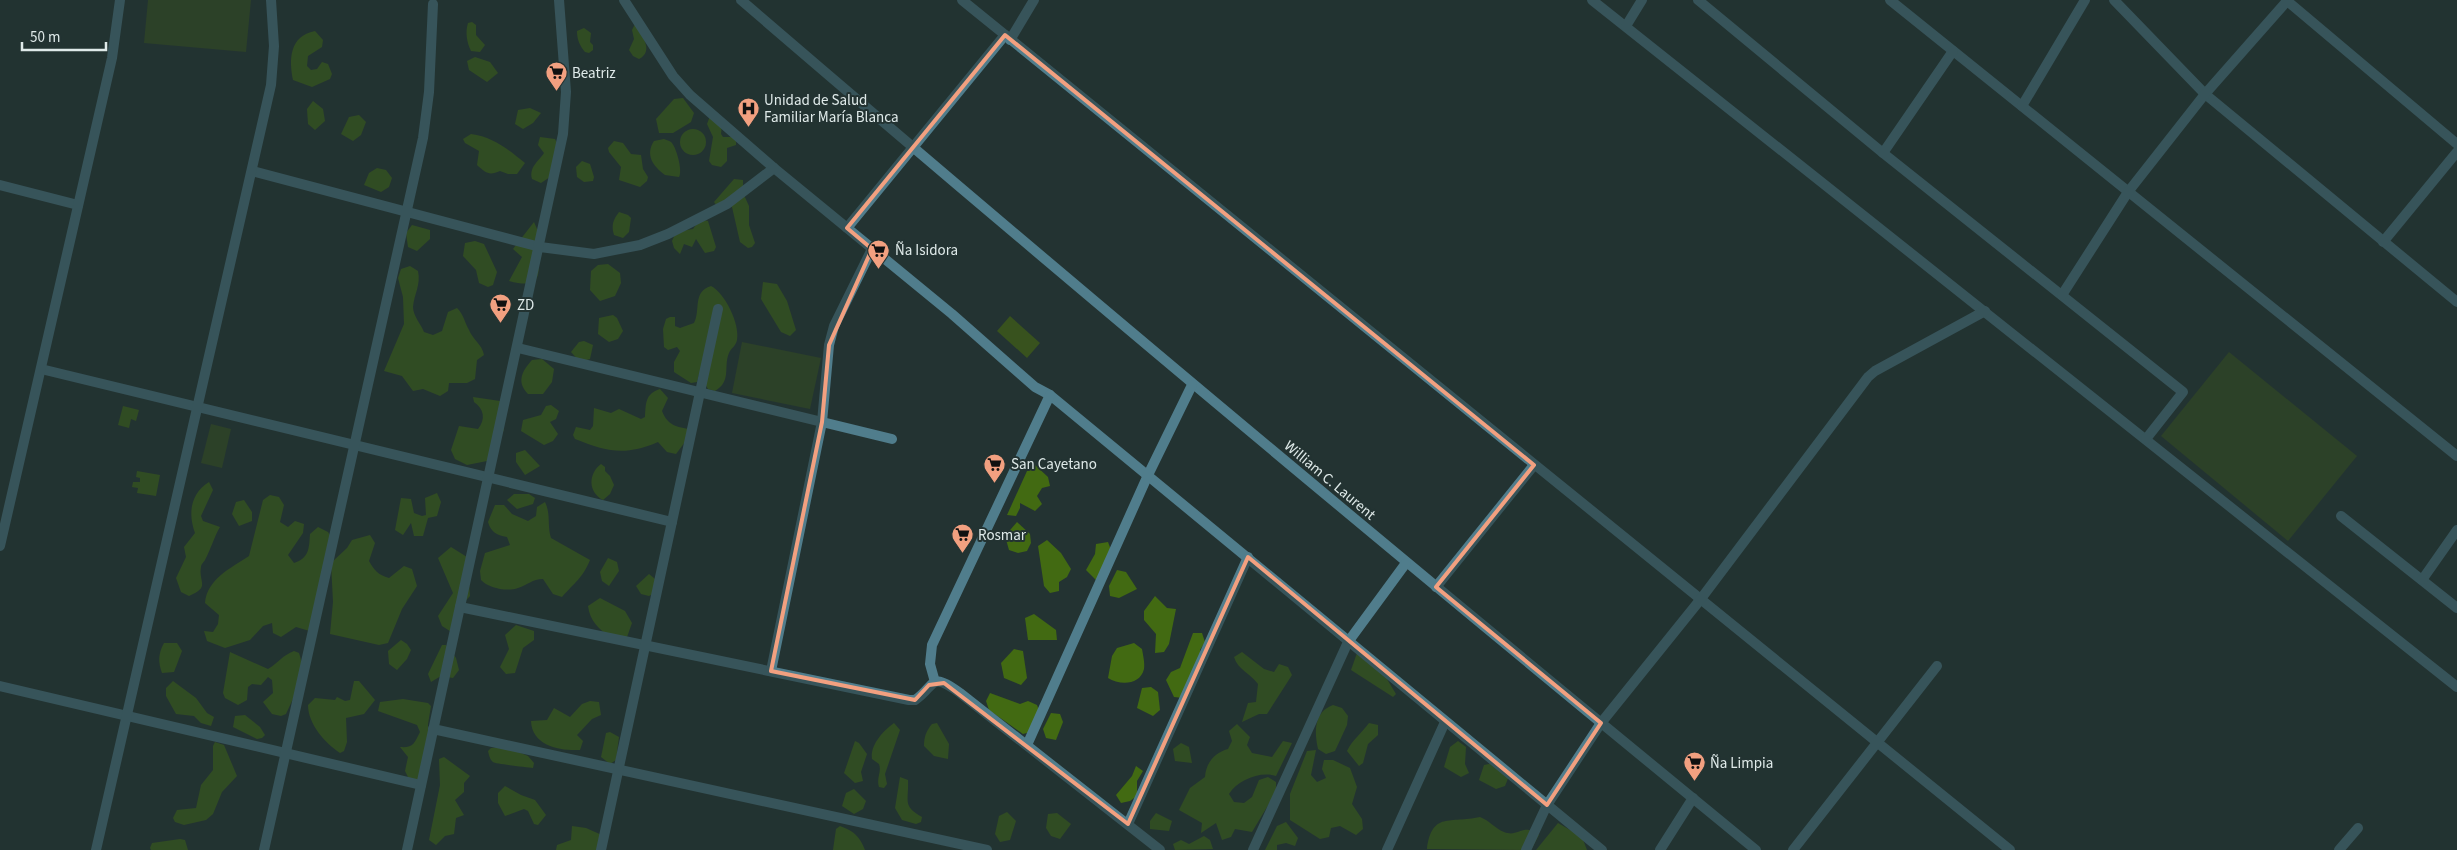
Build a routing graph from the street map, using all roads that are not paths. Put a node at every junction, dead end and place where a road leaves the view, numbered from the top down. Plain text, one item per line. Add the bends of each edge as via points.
1 (120, 0) edge
2 (271, 0) edge
3 (559, 0) edge
4 (624, 0) edge
5 (742, 0) edge
6 (962, 0) edge
7 (1034, 0) edge
8 (1592, 0) edge
9 (1642, 0) edge
10 (1698, 0) edge
11 (1890, 0) edge
12 (2085, 0) edge
13 (2114, 0) edge
14 (2286, 0) edge
15 (433, 4) dead end
16 (1626, 26) junction
17 (1007, 37) junction
18 (1953, 51) junction
19 (2205, 94) junction
20 (2022, 106) junction
21 (2457, 144) edge
22 (912, 147) junction
23 (2457, 152) edge
24 (1883, 153) junction
25 (774, 168) junction
26 (252, 171) junction
27 (0, 185) edge
28 (2128, 192) junction
29 (78, 205) junction
30 (406, 212) junction
31 (847, 228) junction
32 (2383, 242) junction
33 (540, 247) junction
34 (872, 249) junction
35 (2062, 295) junction
36 (2457, 302) edge
37 (718, 308) dead end
38 (1985, 311) junction
39 (518, 348) junction
40 (40, 369) junction
41 (1192, 385) junction
42 (700, 394) junction
43 (1050, 394) junction
44 (198, 407) junction
45 (822, 422) junction
46 (892, 439) dead end
47 (2146, 439) junction
48 (354, 445) junction
49 (2457, 456) edge
50 (1534, 465) junction
51 (1148, 475) junction
52 (488, 478) junction
53 (2341, 516) dead end
54 (672, 522) junction
55 (2457, 530) edge
56 (0, 546) edge
57 (1248, 557) junction
58 (1406, 563) junction
59 (2422, 580) junction
60 (1436, 588) junction
61 (1700, 600) junction
62 (460, 607) junction
63 (2457, 608) edge
64 (1348, 642) junction
65 (645, 645) junction
66 (1937, 666) dead end
67 (771, 671) junction
68 (935, 682) junction
69 (0, 686) edge
70 (2457, 687) edge
71 (127, 716) junction
72 (1445, 722) junction
73 (1601, 723) junction
74 (433, 729) junction
75 (1877, 742) junction
76 (1026, 745) junction
77 (285, 753) junction
78 (618, 770) junction
79 (421, 785) junction
80 (1693, 798) junction
81 (1547, 805) junction
82 (1128, 824) junction
83 (2358, 828) dead end
84 (96, 850) edge
85 (264, 850) edge
86 (407, 850) edge
87 (601, 850) edge
88 (987, 850) edge
89 (1160, 850) edge
90 (1253, 850) edge
91 (1387, 850) edge
92 (1526, 850) edge
93 (1602, 850) edge
94 (1660, 850) edge
95 (1756, 850) edge
96 (1793, 850) edge
97 (2010, 850) edge
98 (2339, 850) edge

1 - 29 street via 112,58
2 - 26 street via 274,73
3 - 33 street via 566,92 563,134
4 - 25 street via 673,76 690,95
5 - 22 street, William C. Laurent
6 - 17 street
7 - 17 street
8 - 16 street
9 - 16 street
10 - 24 street
11 - 18 street
12 - 20 street
13 - 19 street
14 - 19 street
14 - 21 street
15 - 30 street via 429,92
16 - 38 street
17 - 22 street
17 - 50 street
18 - 20 street
18 - 24 street
19 - 28 street
19 - 32 street
20 - 28 street
22 - 31 street
22 - 41 street, William C. Laurent
23 - 32 street
24 - 35 street
25 - 31 street
25 - 33 street via 727,204 640,245 594,254
26 - 30 street
26 - 44 street
27 - 29 street
28 - 35 street
28 - 49 street
29 - 40 street
30 - 33 street
30 - 48 street
31 - 34 street
32 - 36 street
33 - 39 street
34 - 43 street via 1035,387
34 - 45 street via 834,326 827,359
35 - 47 street via 2184,392
37 - 42 street
38 - 47 street
38 - 61 street via 1868,377
39 - 42 street
39 - 52 street
40 - 44 street
40 - 56 street
41 - 51 street
41 - 58 street, William C. Laurent
42 - 45 street
42 - 54 street
43 - 51 street
43 - 68 street via 932,645 930,664
44 - 48 street
44 - 71 street
45 - 46 street
45 - 67 street
47 - 70 street
48 - 52 street
48 - 77 street
50 - 60 street
50 - 61 street
51 - 57 street
51 - 76 street
52 - 54 street
52 - 62 street
53 - 59 street
54 - 65 street
55 - 59 street
57 - 64 street
57 - 82 street
58 - 60 street, William C. Laurent
58 - 64 street
59 - 63 street
60 - 73 street, William C. Laurent
61 - 73 street
61 - 75 street
62 - 65 street
62 - 74 street
64 - 72 street
64 - 90 street
65 - 67 street
65 - 78 street
66 - 75 street
67 - 68 street via 915,700 929,684
68 - 76 street via 944,682 960,693
69 - 71 street
71 - 77 street
71 - 84 street
72 - 81 street
72 - 91 street
73 - 80 street, William C. Laurent
73 - 81 street
74 - 78 street
74 - 79 street
75 - 96 street
75 - 97 street
76 - 82 street
77 - 79 street
77 - 85 street
78 - 87 street
78 - 88 street
79 - 86 street
80 - 94 street
80 - 95 street, William C. Laurent
81 - 92 street
81 - 93 street
82 - 89 street
83 - 98 street

